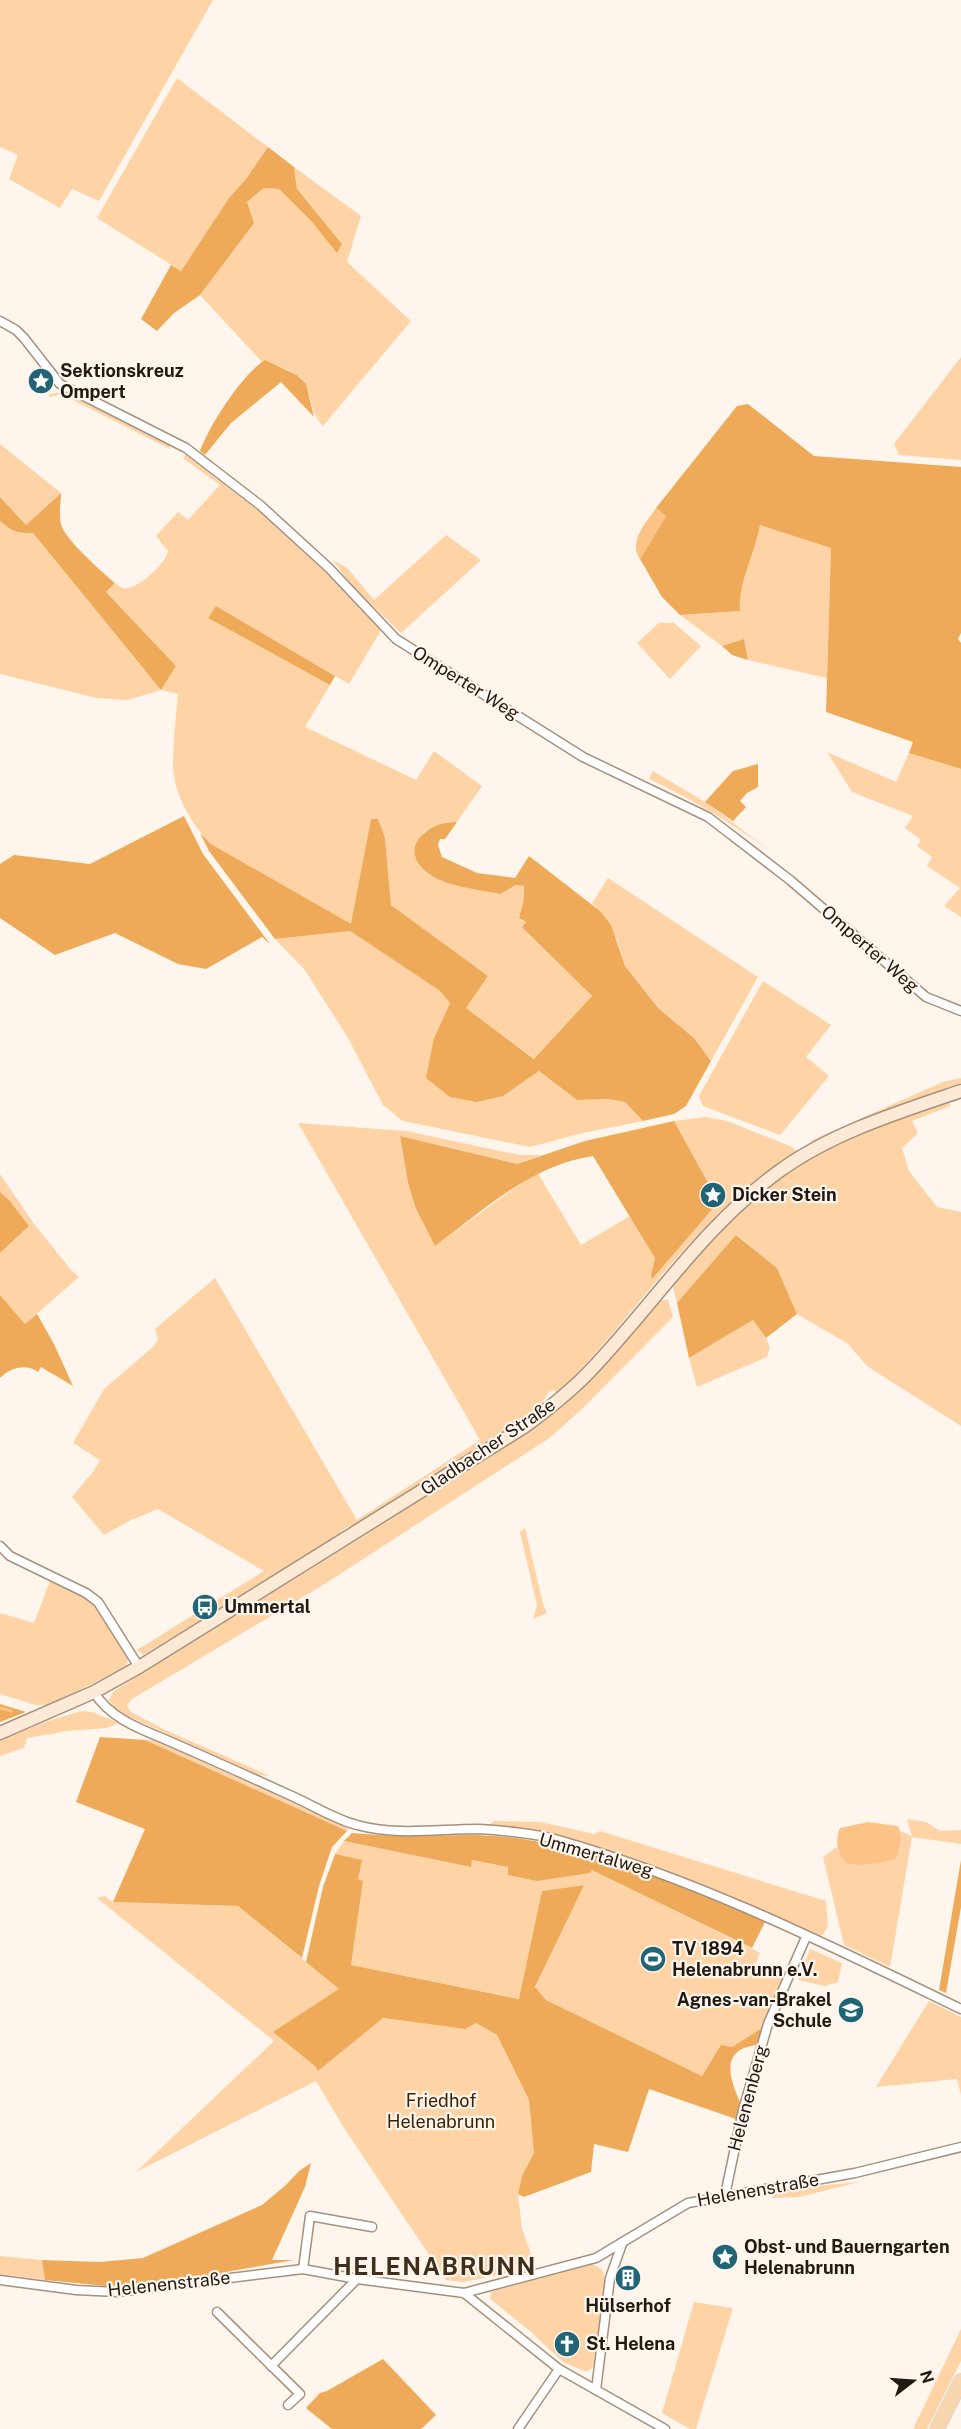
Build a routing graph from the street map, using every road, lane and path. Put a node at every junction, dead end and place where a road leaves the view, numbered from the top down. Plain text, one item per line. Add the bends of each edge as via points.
1 (0, 321) edge
2 (961, 1011) edge
3 (961, 1091) edge
4 (0, 1546) edge
5 (139, 1668) junction
6 (94, 1692) junction
7 (0, 1733) edge
8 (806, 1937) junction
9 (961, 2009) edge
10 (961, 2147) edge
11 (725, 2195) junction
12 (372, 2227) dead end
13 (622, 2244) junction
14 (303, 2268) junction
15 (357, 2279) junction
16 (0, 2280) edge
17 (464, 2293) junction
18 (217, 2312) dead end
19 (271, 2366) junction
20 (560, 2369) junction
21 (961, 2381) edge
22 (596, 2390) junction
23 (288, 2405) dead end
24 (518, 2429) edge
25 (665, 2429) edge
26 (937, 2429) edge

1 - 2 street, Omperter Weg via 24,338 60,384 186,448 260,506 329,568 396,639 583,757 708,817 790,880 926,997
3 - 5 main road, Gladbacher Straße via 811,1150 777,1173 680,1265 589,1372 557,1402 524,1427
4 - 5 street via 10,1556 98,1602
5 - 6 main road, Gladbacher Straße
6 - 7 main road, Gladbacher Straße
6 - 8 street, Ummertalweg via 100,1702 133,1727 355,1825 399,1832 480,1829 552,1839 638,1865
8 - 9 street, Ummertalweg
8 - 11 street, Helenenberg via 768,2024 743,2110
10 - 11 street, Helenenstraße via 843,2175
11 - 13 street, Helenenstraße via 688,2203
12 - 14 street via 310,2216
13 - 17 street, Helenenstraße via 596,2258
13 - 22 street via 610,2278
14 - 15 street, Helenenstraße
14 - 16 street, Helenenstraße via 117,2292
15 - 17 street, Helenenstraße
15 - 19 street
17 - 20 street
18 - 19 street, Helenenstraße
19 - 23 street, Helenenstraße via 300,2394
20 - 22 street
20 - 24 street
21 - 26 main road
22 - 25 street

